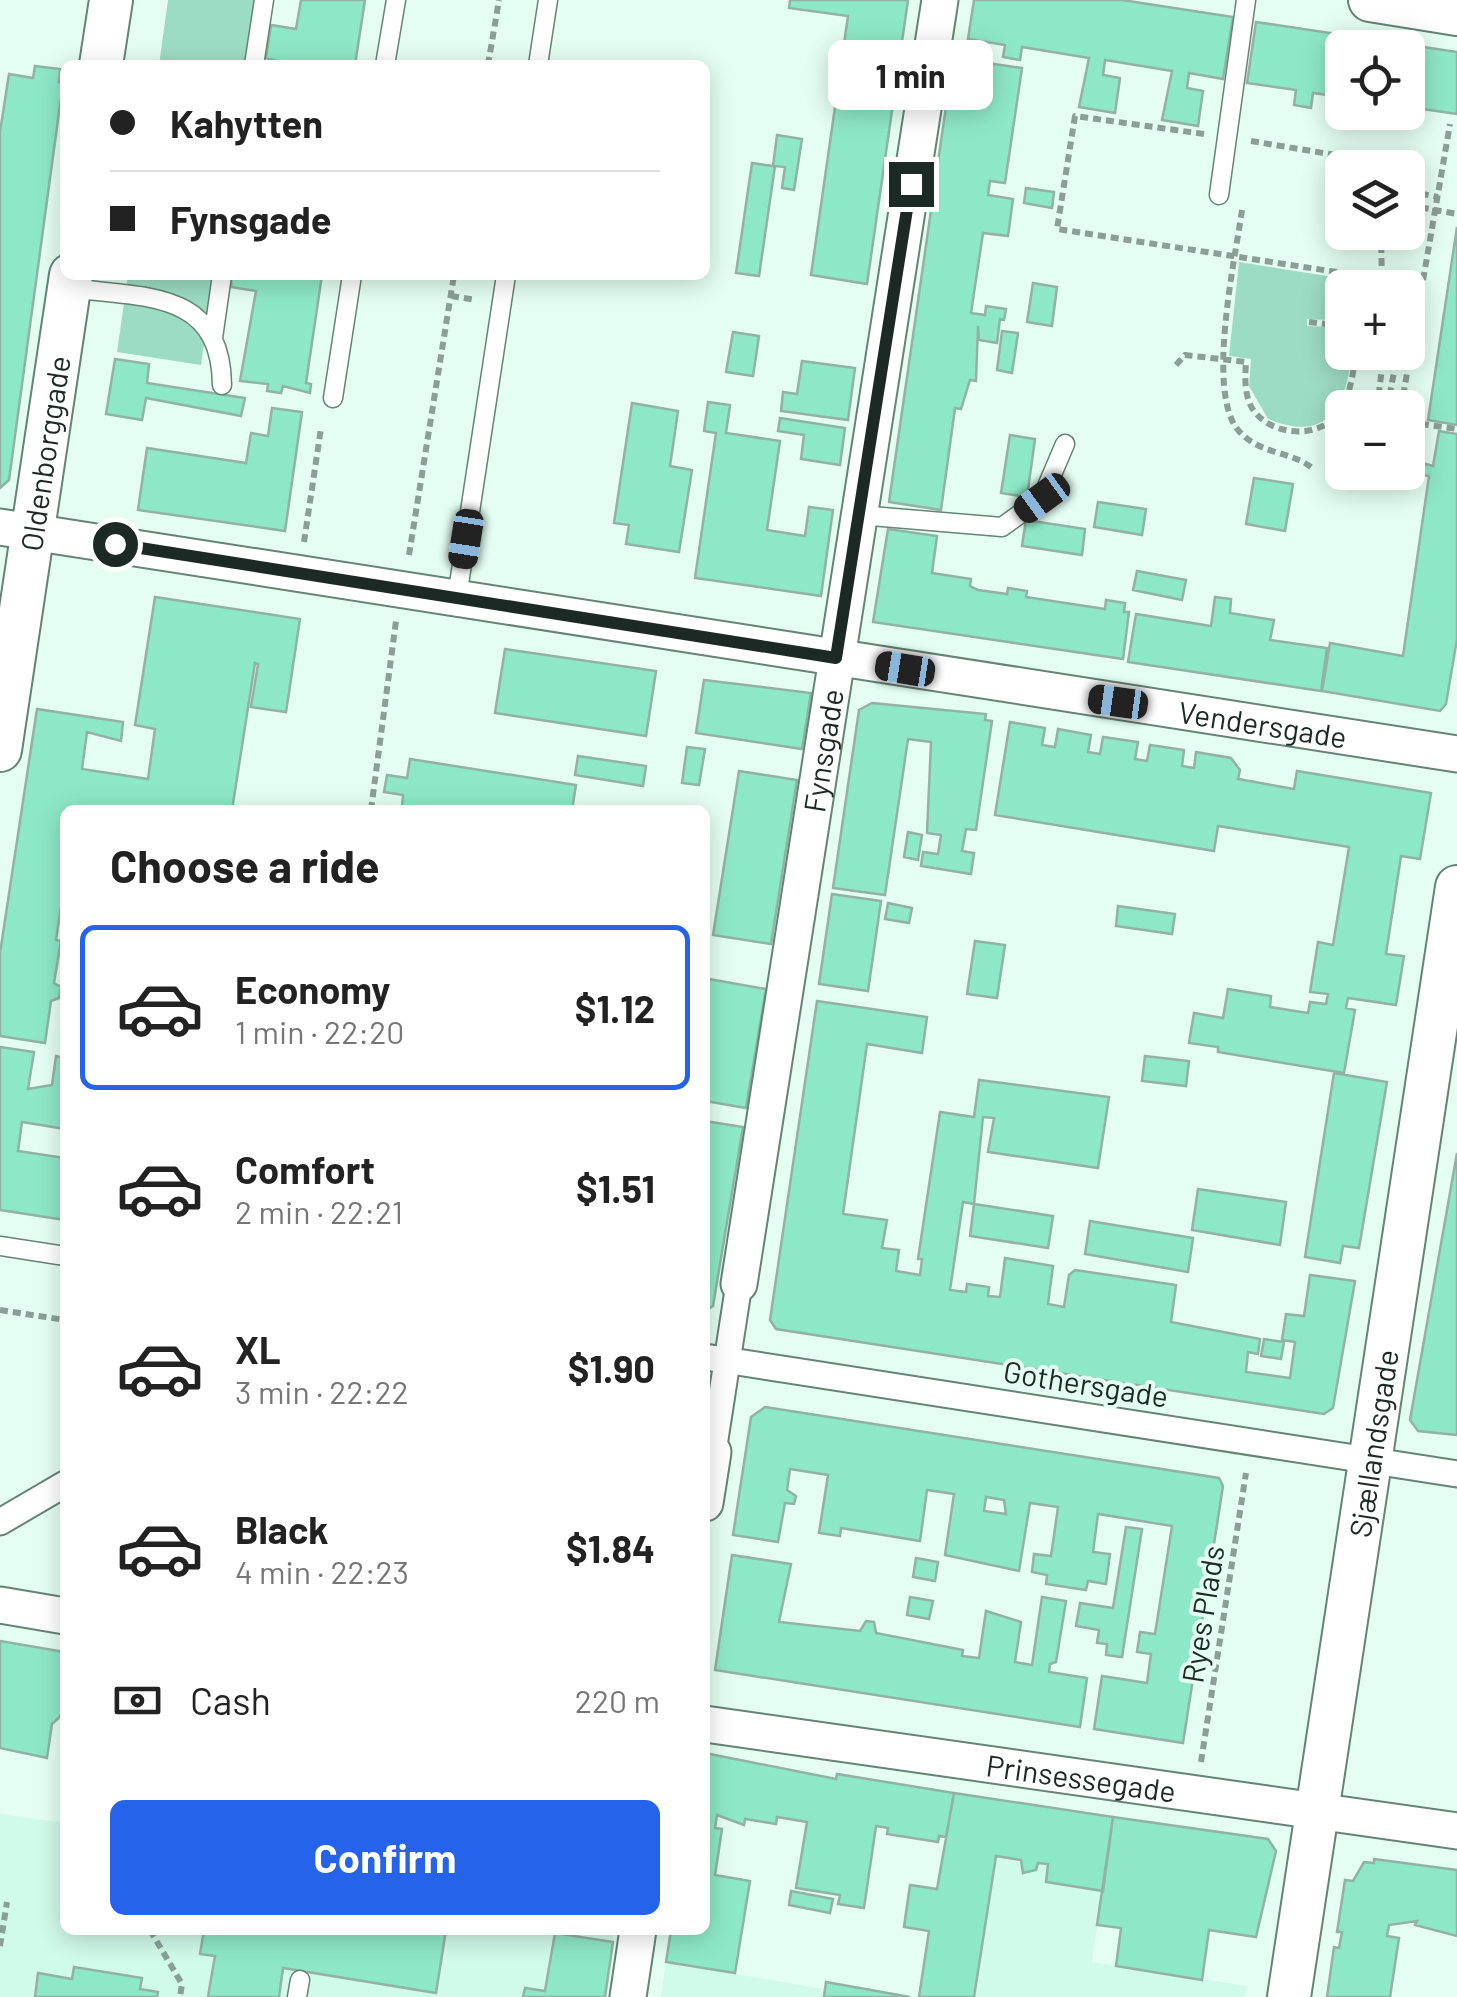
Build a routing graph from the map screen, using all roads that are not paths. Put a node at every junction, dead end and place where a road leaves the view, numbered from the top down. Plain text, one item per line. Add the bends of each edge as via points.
1 (111, 0) edge
2 (264, 0) edge
3 (396, 0) edge
4 (548, 0) edge
5 (940, 0) edge
6 (1246, 0) edge
7 (1370, 0) edge
8 (1457, 14) edge
9 (102, 60) edge
10 (255, 60) edge
11 (386, 60) edge
12 (539, 60) edge
13 (1219, 195) dead end
14 (221, 280) edge
15 (351, 280) edge
16 (505, 280) edge
17 (70, 282) edge
18 (213, 338) junction
19 (222, 385) dead end
20 (333, 398) dead end
21 (1065, 444) dead end
22 (858, 515) junction
23 (17, 529) edge
24 (456, 597) junction
25 (836, 658) junction
26 (0, 750) edge
27 (1457, 754) edge
28 (1457, 888) edge
29 (0, 1246) edge
30 (60, 1255) edge
31 (739, 1284) joint
32 (716, 1359) edge
33 (713, 1452) joint
34 (1370, 1460) junction
35 (710, 1472) edge
36 (1457, 1474) edge
37 (60, 1487) edge
38 (0, 1522) edge
39 (0, 1605) edge
40 (60, 1615) edge
41 (710, 1725) edge
42 (1317, 1810) junction
43 (1457, 1831) edge
44 (637, 1935) edge
45 (628, 1997) edge
46 (1288, 1997) edge

1 - 9 street
2 - 10 lane
3 - 11 lane
4 - 12 lane
5 - 22 street, Fynsgade
6 - 13 lane
7 - 8 street
14 - 18 lane
15 - 20 lane
16 - 24 lane
17 - 18 lane via 179,302
17 - 23 street, Oldenborggade
18 - 19 lane via 222,356
21 - 22 lane via 1042,498 1002,528
22 - 25 street, Fynsgade
23 - 24 street, Vendersgade
23 - 26 street, Oldenborggade
24 - 25 street, Vendersgade
25 - 27 street, Vendersgade
25 - 31 street, Fynsgade
28 - 34 street, Sjællandsgade
29 - 30 lane
31 - 32 street, Fynsgade
32 - 33 street, Fynsgade
32 - 34 street, Gothersgade
33 - 35 street, Fynsgade
34 - 36 street, Gothersgade
34 - 42 street, Sjællandsgade
37 - 38 street
39 - 40 street
41 - 42 street, Prinsessegade
42 - 43 street, Prinsessegade
42 - 46 street, Sjællandsgade
44 - 45 street

